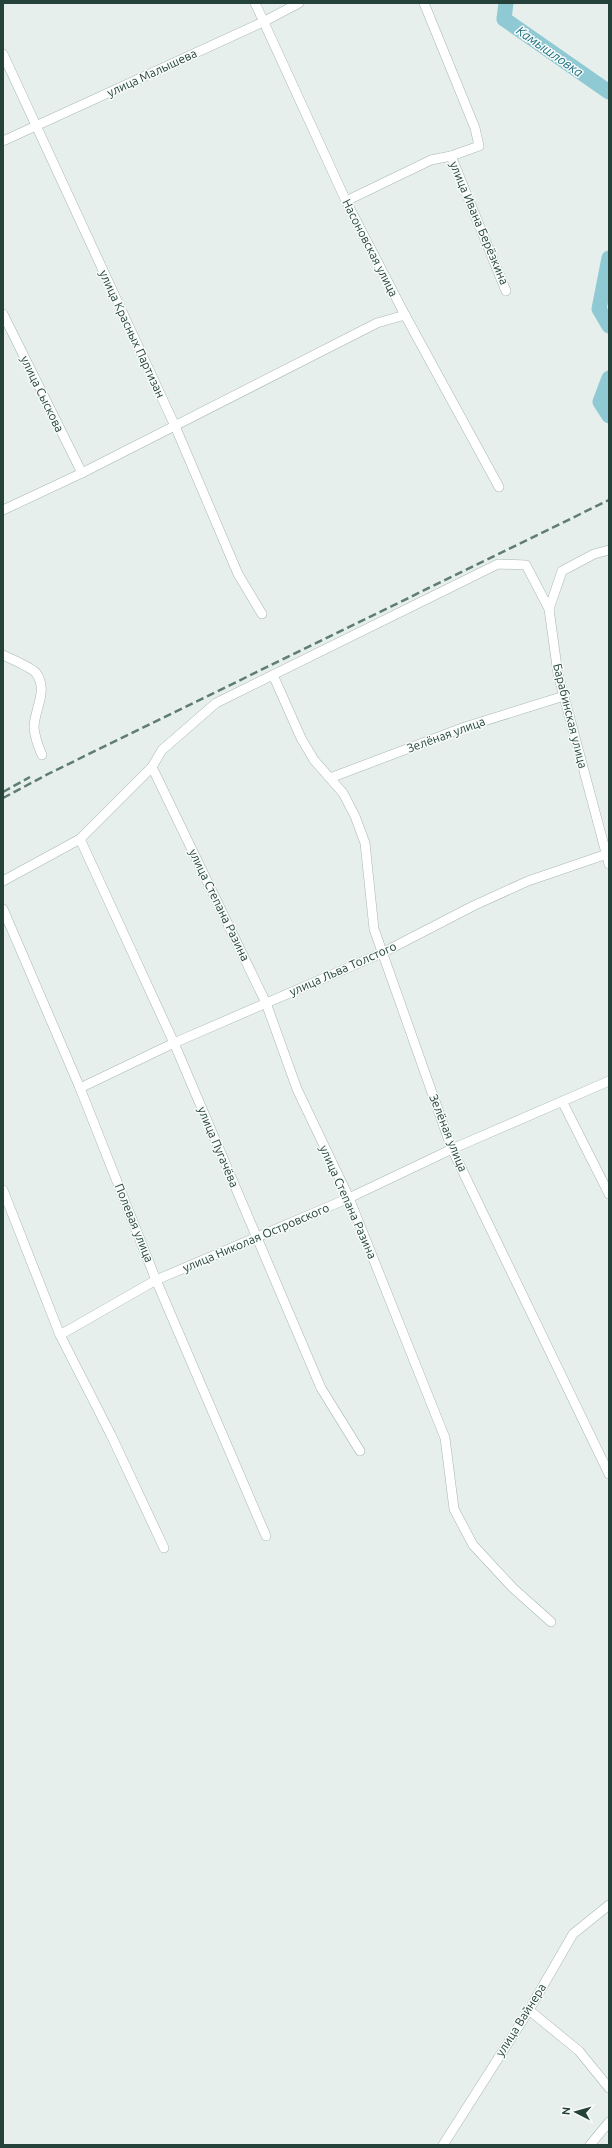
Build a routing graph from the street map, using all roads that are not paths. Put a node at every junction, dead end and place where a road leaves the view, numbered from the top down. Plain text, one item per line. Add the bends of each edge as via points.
1 (255, 3) edge
2 (299, 3) edge
3 (424, 3) edge
4 (263, 22) junction
5 (3, 54) edge
6 (36, 127) junction
7 (3, 141) edge
8 (451, 156) junction
9 (346, 201) junction
10 (506, 291) dead end
11 (3, 314) edge
12 (405, 315) junction
13 (175, 426) junction
14 (82, 473) junction
15 (499, 487) dead end
16 (3, 510) edge
17 (609, 550) edge
18 (549, 609) junction
19 (262, 614) dead end
20 (3, 655) edge
21 (273, 675) junction
22 (564, 696) junction
23 (42, 755) dead end
24 (152, 767) junction
25 (330, 778) junction
26 (80, 839) junction
27 (607, 854) junction
28 (609, 864) edge
29 (3, 881) edge
30 (3, 909) edge
31 (382, 953) junction
32 (266, 1003) junction
33 (174, 1043) junction
34 (609, 1081) edge
35 (80, 1088) junction
36 (563, 1102) junction
37 (452, 1149) junction
38 (3, 1190) edge
39 (609, 1194) edge
40 (349, 1198) junction
41 (257, 1238) junction
42 (156, 1280) junction
43 (60, 1335) junction
44 (360, 1451) dead end
45 (609, 1474) edge
46 (266, 1536) dead end
47 (164, 1548) dead end
48 (551, 1622) dead end
49 (609, 1905) edge
50 (529, 2010) junction
51 (609, 2088) edge
52 (609, 2122) edge
53 (443, 2145) edge
54 (590, 2145) edge

1 - 4 street, Насоновская улица
2 - 4 street, улица Малышева
3 - 8 street via 480,146
4 - 6 street, улица Малышева
4 - 9 street, Насоновская улица
5 - 6 street, улица Красных Партизан
6 - 7 street, улица Малышева
6 - 13 street, улица Красных Партизан
8 - 9 street via 431,160
8 - 10 street, улица Ивана Берёзкина
9 - 12 street, Насоновская улица
11 - 14 street, улица Сыскова
12 - 13 street via 377,323
12 - 15 street, Насоновская улица
13 - 14 street
13 - 19 street, улица Красных Партизан via 238,574
14 - 16 street
17 - 18 street, Барабинская улица via 594,554 562,571
18 - 21 street via 526,565 498,564
18 - 22 street, Барабинская улица via 558,674
20 - 23 street via 35,672 41,684 34,726
21 - 24 street via 216,703 162,750
21 - 25 street, Зелёная улица via 301,738 314,760
22 - 25 street, Зелёная улица via 466,727
22 - 27 street, Барабинская улица
24 - 26 street
24 - 32 street, улица Степана Разина
25 - 31 street, Зелёная улица via 343,793 365,843 371,910
26 - 29 street
26 - 33 street, улица Пугачёва
27 - 28 street, Барабинская улица
27 - 31 street, улица Льва Толстого via 528,881
30 - 35 street, Полевая улица
31 - 32 street, улица Льва Толстого
31 - 37 street, Зелёная улица
32 - 33 street, улица Льва Толстого
32 - 40 street, улица Степана Разина via 297,1089
33 - 35 street, улица Льва Толстого
33 - 41 street, улица Пугачёва
34 - 36 street, улица Николая Островского
35 - 42 street, Полевая улица
36 - 37 street, улица Николая Островского
36 - 39 street
37 - 40 street, улица Николая Островского
37 - 45 street, Зелёная улица
38 - 43 street
40 - 41 street, улица Николая Островского
40 - 48 street, улица Степана Разина via 445,1438 454,1509 473,1545 513,1588
41 - 42 street, улица Николая Островского
41 - 44 street, улица Пугачёва via 321,1388
42 - 43 street, улица Николая Островского
42 - 46 street, Полевая улица
43 - 47 street
49 - 50 street, улица Вайнера via 573,1934
50 - 51 street via 579,2051
50 - 53 street, улица Вайнера
52 - 54 street

